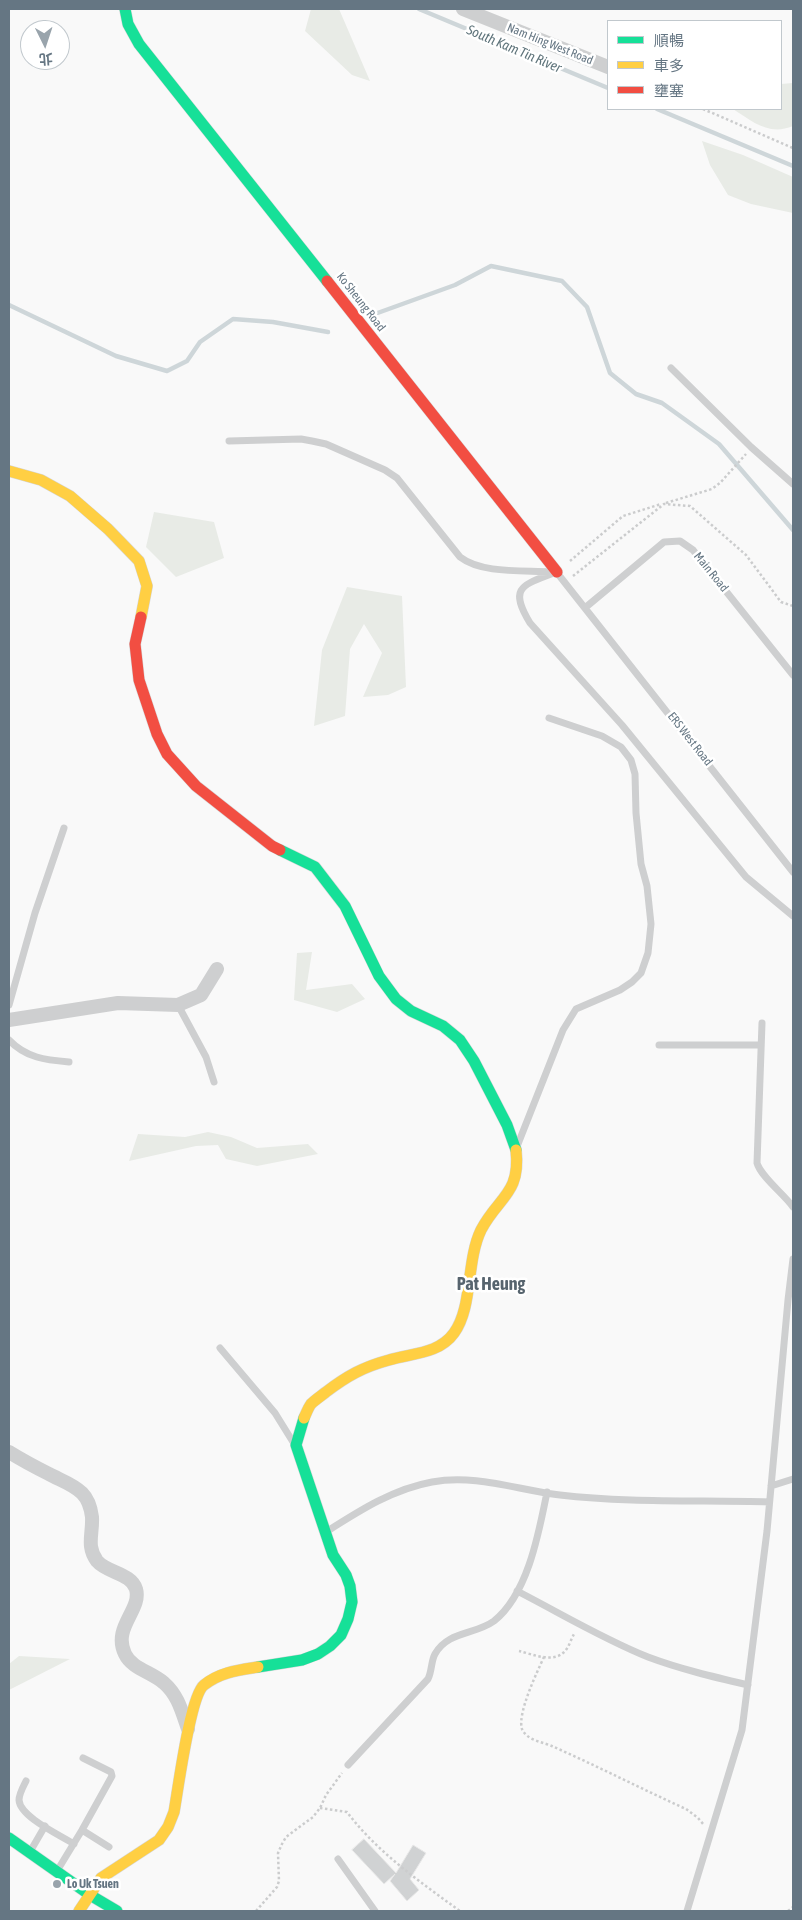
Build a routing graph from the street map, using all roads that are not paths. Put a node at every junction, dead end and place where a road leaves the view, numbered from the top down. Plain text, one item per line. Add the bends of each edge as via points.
1 (125, 9) edge
2 (463, 9) edge
3 (607, 67) edge
4 (671, 368) dead end
5 (230, 441) dead end
6 (9, 471) edge
7 (793, 484) edge
8 (557, 572) junction
9 (586, 607) junction
10 (793, 675) edge
11 (550, 718) dead end
12 (64, 828) dead end
13 (793, 872) edge
14 (793, 916) edge
15 (217, 969) dead end
16 (9, 1005) edge
17 (178, 1005) junction
18 (9, 1020) edge
19 (762, 1023) dead end
20 (9, 1040) edge
21 (659, 1044) dead end
22 (761, 1045) junction
23 (69, 1062) dead end
24 (214, 1082) dead end
25 (516, 1148) junction
26 (793, 1207) edge
27 (793, 1259) edge
28 (220, 1348) dead end
29 (296, 1446) junction
30 (9, 1452) edge
31 (793, 1479) edge
32 (771, 1486) junction
33 (547, 1492) junction
34 (769, 1502) junction
35 (325, 1533) junction
36 (517, 1591) junction
37 (748, 1685) junction
38 (189, 1732) junction
39 (83, 1758) dead end
40 (348, 1765) road end
41 (26, 1781) dead end
42 (44, 1826) junction
43 (82, 1830) junction
44 (9, 1838) edge
45 (74, 1844) junction
46 (109, 1847) dead end
47 (29, 1852) junction
48 (338, 1859) dead end
49 (56, 1871) junction
50 (90, 1895) junction
51 (79, 1911) edge
52 (117, 1911) edge
53 (375, 1911) edge
54 (687, 1911) edge

1 - 8 street, Ko Sheung Road via 133,34 153,62
2 - 3 street, Nam Hing West Road
4 - 7 lane
5 - 8 lane via 301,439 326,444 392,473 467,563 486,568
6 - 25 street via 41,480 70,496 108,528 139,561 147,586 135,644 139,680 167,754 196,786 272,846 315,867 345,906 380,976 396,999 411,1012 443,1026 460,1040 507,1124
8 - 9 lane, Ko Sheung Road
8 - 14 lane via 522,588 519,598 523,612 622,725 746,877
9 - 10 lane, Main Road via 664,542 680,541 693,550
9 - 13 lane, ERS West Road
11 - 25 lane via 602,736 621,747 631,760 635,774 641,864 651,924 648,952 641,973 620,990 576,1009 562,1030
12 - 16 lane
15 - 17 street via 201,995
17 - 18 street via 118,1003
17 - 24 lane via 206,1057
19 - 22 lane
20 - 23 lane via 29,1055
21 - 22 lane
22 - 26 lane via 757,1163 761,1172
25 - 29 street via 518,1166 514,1181 482,1229 472,1261 462,1318 454,1333 442,1344 422,1353 364,1367 325,1392 311,1404 304,1416
27 - 32 lane
28 - 29 lane via 275,1413
29 - 35 street
30 - 38 street via 72,1486 86,1500 92,1517 92,1551 102,1566 127,1578 136,1590 137,1599 122,1633 124,1652 128,1660 172,1690 180,1703
31 - 32 lane
32 - 34 lane
33 - 34 lane via 621,1498
33 - 35 lane via 475,1480 431,1482 376,1501
33 - 36 lane via 539,1530
34 - 37 lane
35 - 38 street via 350,1586 352,1602 340,1635 318,1654 302,1660 231,1670 208,1681 197,1695
36 - 37 lane via 649,1657
36 - 40 lane via 493,1622 452,1637 441,1645 434,1656 428,1679
37 - 54 lane via 742,1730
38 - 50 street via 174,1812 168,1827 148,1849 101,1878
39 - 43 lane via 111,1772 112,1776
41 - 42 lane via 18,1798 20,1806 26,1815
42 - 45 lane
42 - 47 lane
43 - 45 lane
43 - 46 lane
44 - 47 street
45 - 49 lane
47 - 49 street
48 - 53 lane
49 - 50 street
50 - 51 street
50 - 52 street

